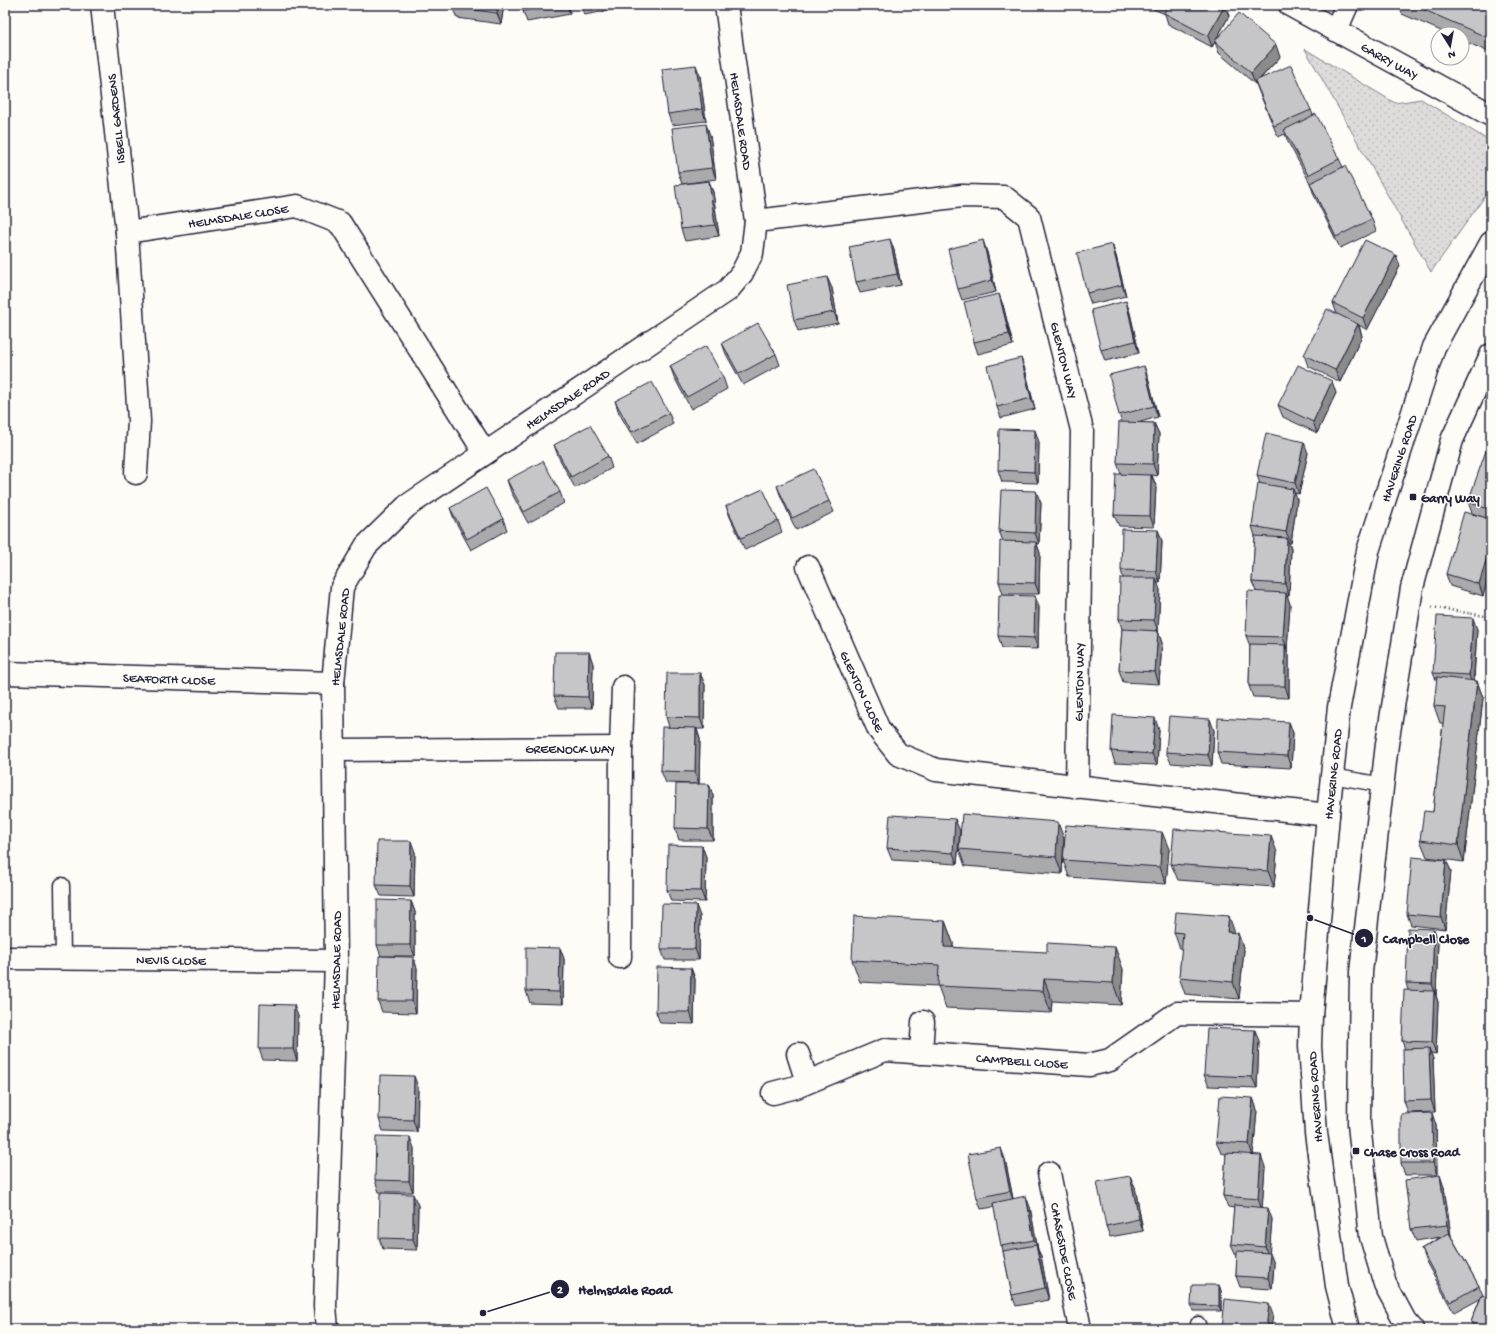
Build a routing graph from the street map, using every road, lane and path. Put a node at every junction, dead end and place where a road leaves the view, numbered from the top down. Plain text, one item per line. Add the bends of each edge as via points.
1 (102, 5) edge
2 (726, 5) edge
3 (1290, 5) edge
4 (1347, 5) edge
5 (1336, 30) junction
6 (1491, 114) edge
7 (756, 221) junction
8 (126, 232) junction
9 (1491, 243) edge
10 (1491, 355) edge
11 (485, 453) junction
12 (136, 473) dead end
13 (808, 567) dead end
14 (1410, 604) junction
15 (1491, 616) edge
16 (5, 673) edge
17 (333, 682) junction
18 (624, 687) dead end
19 (622, 748) junction
20 (334, 750) junction
21 (1332, 776) junction
22 (1383, 785) junction
23 (1077, 787) junction
24 (1328, 815) junction
25 (62, 885) dead end
26 (620, 957) dead end
27 (5, 958) edge
28 (63, 958) junction
29 (336, 961) junction
30 (1311, 1015) junction
31 (923, 1022) dead end
32 (921, 1053) junction
33 (798, 1054) dead end
34 (807, 1082) junction
35 (773, 1093) dead end
36 (1050, 1173) dead end
37 (327, 1329) edge
38 (1080, 1329) edge
39 (1348, 1329) edge
40 (1412, 1329) edge

1 - 8 street, ISBELL GARDENS
2 - 7 street, HELMSDALE ROAD
3 - 5 street, GARRY WAY
4 - 5 street
5 - 6 street, GARRY WAY
7 - 11 street, HELMSDALE ROAD via 752,253 742,273 728,290
7 - 23 street, GLENTON WAY via 962,196 1004,196 1029,217 1082,430
8 - 11 street, HELMSDALE CLOSE via 297,206 340,223
8 - 12 street via 139,421
9 - 21 street, HAVERING ROAD via 1434,347 1368,551 1339,707
10 - 14 street via 1452,440 1412,588
11 - 17 street, HELMSDALE ROAD via 407,506 366,546 342,587
13 - 23 street, GLENTON CLOSE via 879,730 898,754 936,770
14 - 15 path
14 - 22 street via 1387,744
16 - 17 street, SEAFORTH CLOSE
17 - 20 street, HELMSDALE ROAD
18 - 19 street
19 - 20 street, GREENOCK WAY
19 - 26 street, GREENOCK WAY
20 - 29 street, HELMSDALE ROAD
21 - 22 lane
21 - 24 street, HAVERING ROAD
22 - 40 street via 1362,972 1359,1124 1371,1237 1385,1284 1404,1321
23 - 24 street, GLENTON CLOSE
24 - 30 street, HAVERING ROAD
25 - 28 lane
27 - 28 street, NEVIS CLOSE
28 - 29 street, NEVIS CLOSE
29 - 37 street, HELMSDALE ROAD via 325,1306
30 - 32 street, CAMPBELL CLOSE via 1178,1013 1110,1060 1089,1065
30 - 39 street, HAVERING ROAD via 1310,1046 1316,1133 1337,1286
31 - 32 street
32 - 34 street, CAMPBELL CLOSE via 885,1050
33 - 34 street
34 - 35 street, CAMPBELL CLOSE
36 - 38 street, CHASESIDE CLOSE

